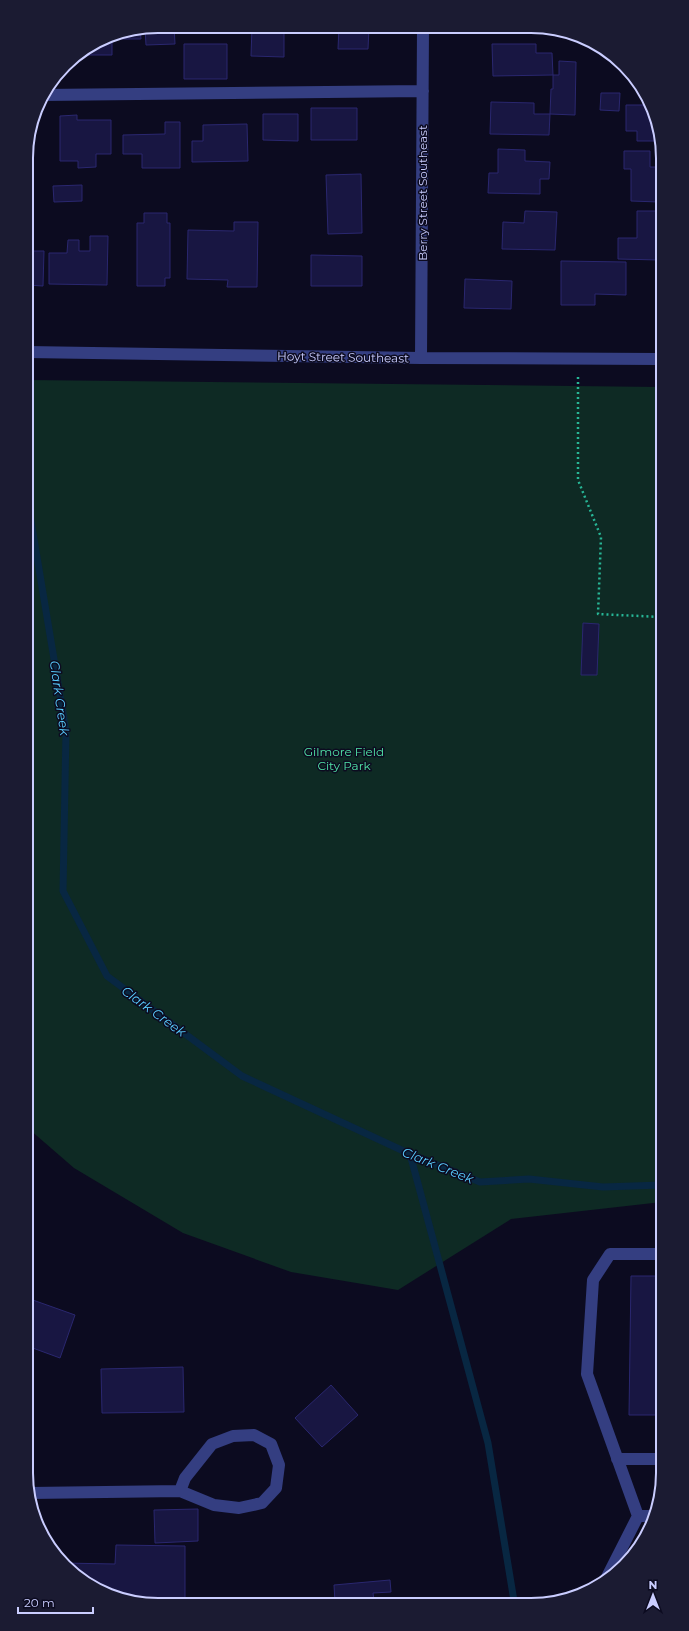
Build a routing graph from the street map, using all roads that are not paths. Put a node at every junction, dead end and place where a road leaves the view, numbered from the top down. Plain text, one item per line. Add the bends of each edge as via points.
1 (423, 33) edge
2 (423, 91) junction
3 (50, 95) edge
4 (33, 352) edge
5 (421, 358) junction
6 (656, 359) edge
7 (656, 1254) edge
8 (617, 1459) junction
9 (656, 1459) edge
10 (180, 1492) junction
11 (35, 1493) edge
12 (638, 1516) junction
13 (648, 1516) edge
14 (611, 1569) edge

1 - 2 street, Berry Street Southeast
2 - 3 street
2 - 5 street, Berry Street Southeast
4 - 5 street, Hoyt Street Southeast
5 - 6 street, Hoyt Street Southeast
7 - 8 street via 610,1254 593,1280 588,1374
8 - 9 street
8 - 12 street
10 - 10 street via 214,1505 239,1508 262,1503 276,1488 279,1465 271,1444 254,1436 233,1436 212,1444 185,1478
10 - 11 street
12 - 13 street
12 - 14 street

